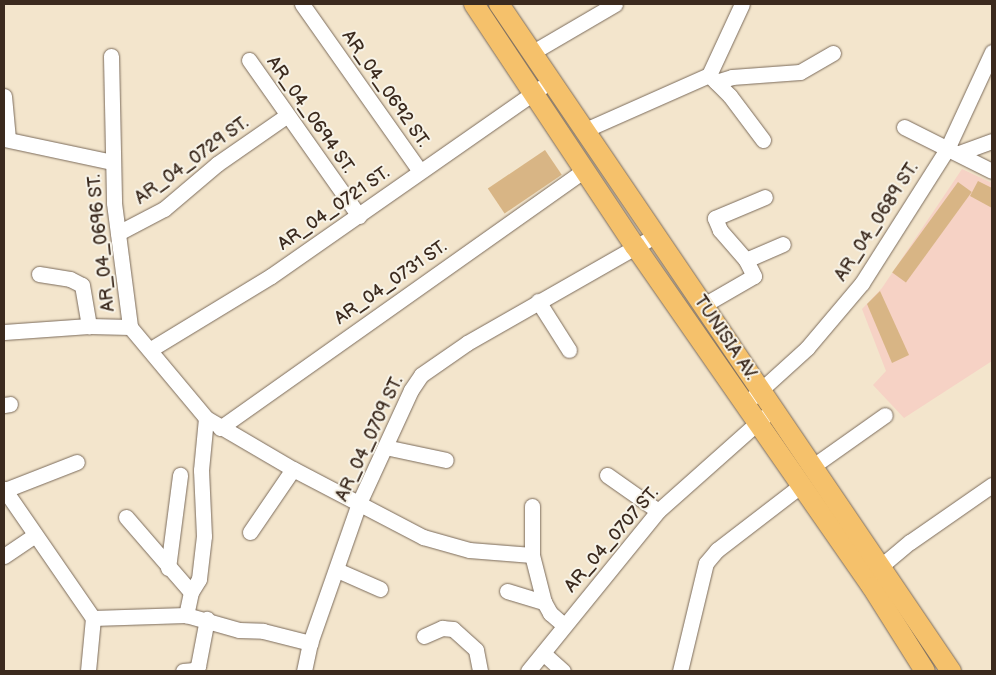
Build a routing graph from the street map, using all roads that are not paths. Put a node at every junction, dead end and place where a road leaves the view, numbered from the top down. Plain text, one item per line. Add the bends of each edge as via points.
1 (302, 4) edge
2 (474, 4) edge
3 (499, 4) edge
4 (615, 4) edge
5 (742, 4) edge
6 (533, 52) junction
7 (992, 52) edge
8 (833, 53) dead end
9 (111, 56) dead end
10 (249, 60) dead end
11 (713, 78) junction
12 (552, 81) junction
13 (534, 93) junction
14 (4, 96) edge
15 (286, 116) junction
16 (904, 127) dead end
17 (585, 130) junction
18 (6, 139) edge
19 (763, 140) dead end
20 (992, 141) edge
21 (953, 151) junction
22 (112, 162) junction
23 (584, 170) junction
24 (420, 171) junction
25 (992, 171) edge
26 (765, 197) dead end
27 (359, 216) junction
28 (118, 233) junction
29 (656, 235) junction
30 (783, 244) dead end
31 (635, 246) junction
32 (746, 260) junction
33 (39, 274) dead end
34 (538, 301) junction
35 (702, 306) junction
36 (89, 326) junction
37 (130, 327) junction
38 (4, 332) edge
39 (151, 349) junction
40 (569, 350) dead end
41 (762, 391) junction
42 (744, 404) junction
43 (774, 409) junction
44 (885, 415) dead end
45 (206, 418) junction
46 (757, 422) junction
47 (220, 428) junction
48 (385, 447) junction
49 (446, 460) dead end
50 (77, 462) dead end
51 (813, 466) junction
52 (293, 469) junction
53 (180, 475) dead end
54 (607, 475) dead end
55 (992, 485) edge
56 (800, 486) junction
57 (5, 489) edge
58 (359, 503) junction
59 (532, 506) dead end
60 (658, 511) junction
61 (126, 517) dead end
62 (250, 532) dead end
63 (34, 535) junction
64 (532, 555) junction
65 (4, 556) edge
66 (881, 566) junction
67 (168, 568) junction
68 (337, 570) junction
69 (380, 589) dead end
70 (507, 591) dead end
71 (191, 592) junction
72 (544, 602) junction
73 (186, 615) junction
74 (93, 618) junction
75 (207, 619) junction
76 (564, 625) junction
77 (424, 636) dead end
78 (310, 643) junction
79 (543, 653) junction
80 (88, 671) edge
81 (183, 671) edge
82 (304, 671) edge
83 (480, 671) edge
84 (528, 671) edge
85 (562, 671) edge
86 (680, 671) edge
87 (926, 671) edge
88 (951, 671) edge

1 - 24 street, AR_04_0692 ST.
2 - 13 main road, TUNISIA AV.
3 - 6 main road, TUNISIA AV.
4 - 6 street
5 - 11 street
6 - 12 main road, TUNISIA AV.
7 - 21 street, AR_04_0689 ST.
8 - 11 street via 800,72
9 - 22 street, AR_04_0696 ST. via 114,94
10 - 15 street, AR_04_0694 ST.
11 - 17 street
11 - 19 street
12 - 13 street, AR_04_0721 ST.
12 - 17 main road, TUNISIA AV.
13 - 23 main road, TUNISIA AV.
13 - 24 street, AR_04_0721 ST.
14 - 18 street
15 - 27 street, AR_04_0694 ST.
15 - 28 street, AR_04_0729 ST. via 217,164 164,209
16 - 21 street
17 - 29 main road, TUNISIA AV.
18 - 22 street
20 - 21 street
21 - 25 street
21 - 41 street, AR_04_0689 ST. via 862,283 807,348
22 - 28 street, AR_04_0696 ST.
23 - 31 main road, TUNISIA AV.
23 - 47 street, AR_04_0731 ST.
24 - 27 street, AR_04_0721 ST.
26 - 32 street via 715,218 720,230
27 - 39 street, AR_04_0721 ST. via 271,276
28 - 37 street, AR_04_0696 ST.
29 - 31 street, AR_04_0709 ST.
29 - 35 main road, TUNISIA AV.
30 - 32 street
31 - 34 street, AR_04_0709 ST.
31 - 42 main road, TUNISIA AV.
32 - 35 street via 754,276
33 - 36 street via 70,279 82,285
34 - 40 street
34 - 48 street, AR_04_0709 ST. via 421,376 411,390
35 - 41 main road, TUNISIA AV.
36 - 37 street
36 - 38 street
37 - 39 street, AR_04_0696 ST.
39 - 45 street, AR_04_0696 ST.
41 - 42 street, AR_04_0689 ST.
41 - 43 main road, TUNISIA AV.
42 - 46 main road, TUNISIA AV.
43 - 46 street, AR_04_0707 ST.
43 - 51 main road, TUNISIA AV.
44 - 51 street
45 - 47 street, AR_04_0696 ST.
45 - 71 street via 200,470 204,536 199,579
46 - 56 main road, TUNISIA AV.
46 - 60 street, AR_04_0707 ST.
47 - 52 street, AR_04_0696 ST.
48 - 49 street
48 - 58 street, AR_04_0709 ST.
50 - 57 street
51 - 66 main road, TUNISIA AV.
52 - 58 street, AR_04_0696 ST.
52 - 62 street
53 - 67 street
54 - 60 street
55 - 66 street
56 - 86 street via 717,550 706,563
56 - 87 main road, TUNISIA AV. via 872,587
57 - 63 street
58 - 64 street, AR_04_0696 ST. via 444,545
58 - 68 street, AR_04_0709 ST.
59 - 64 street
60 - 76 street, AR_04_0707 ST.
61 - 67 street
63 - 65 street
63 - 74 street
64 - 72 street
66 - 88 main road, TUNISIA AV.
67 - 71 street
68 - 69 street
68 - 78 street, AR_04_0709 ST.
70 - 72 street
71 - 73 street
72 - 76 street via 550,613
73 - 74 street
73 - 75 street
74 - 80 street
75 - 78 street via 239,630 263,631
75 - 81 street via 198,666 194,670
76 - 79 street, AR_04_0707 ST.
77 - 83 street via 442,628 453,629 476,650
78 - 82 street, AR_04_0709 ST.
79 - 84 street, AR_04_0707 ST.
79 - 85 street

